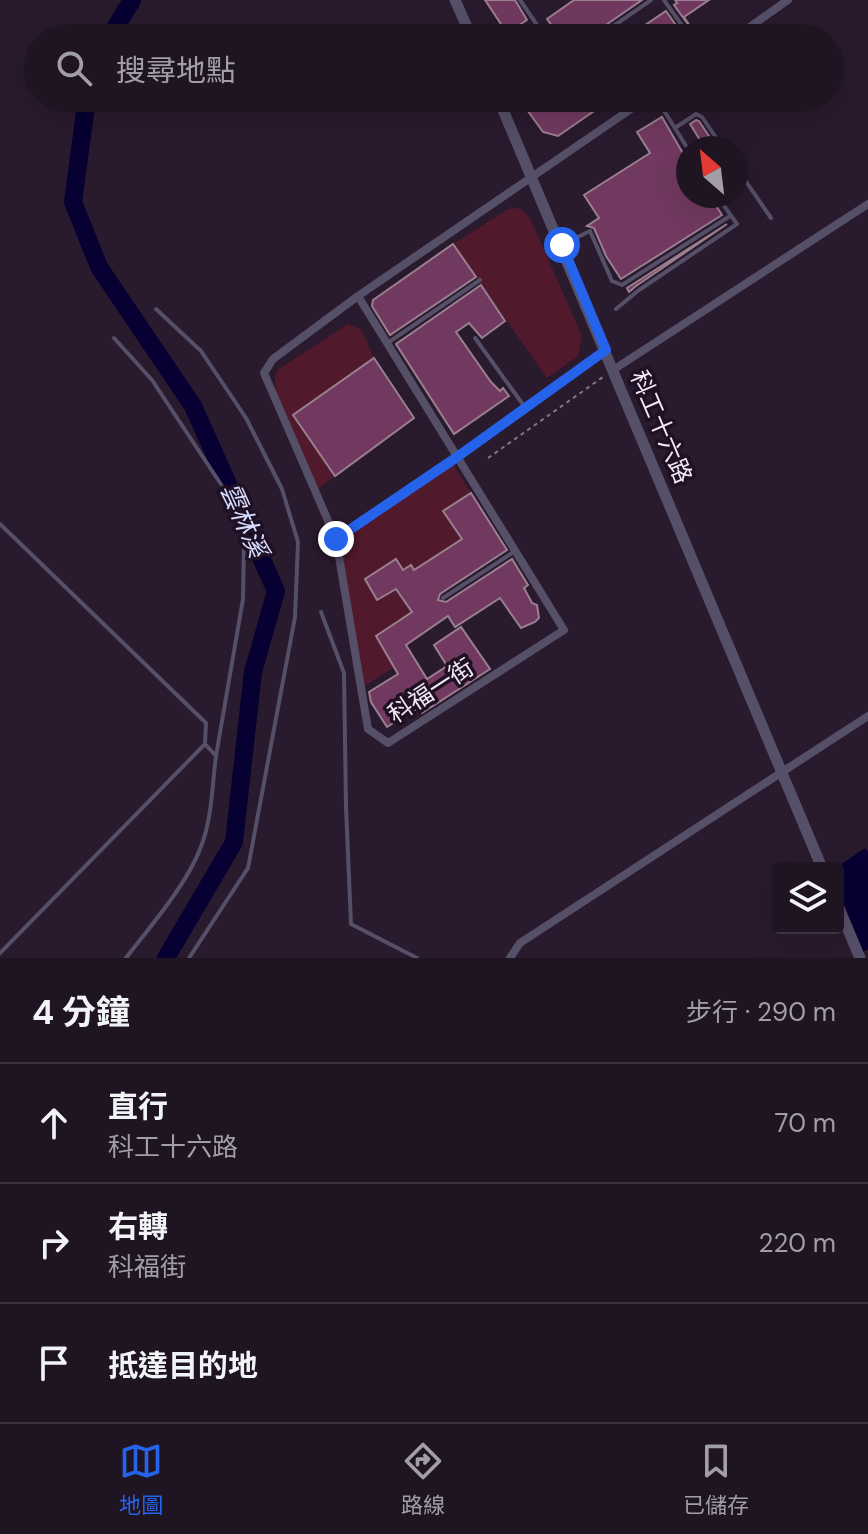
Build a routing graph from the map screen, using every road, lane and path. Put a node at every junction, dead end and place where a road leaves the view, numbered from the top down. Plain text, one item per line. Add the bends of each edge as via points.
1 (455, 0) edge
2 (520, 0) edge
3 (651, 0) edge
4 (664, 0) edge
5 (788, 0) edge
6 (466, 24) edge
7 (536, 24) edge
8 (616, 24) edge
9 (681, 24) edge
10 (754, 24) edge
11 (504, 112) edge
12 (627, 112) edge
13 (665, 112) edge
14 (675, 128) junction
15 (680, 136) edge
16 (715, 136) edge
17 (533, 177) junction
18 (748, 184) edge
19 (868, 204) edge
20 (725, 208) edge
21 (730, 216) junction
22 (771, 218) dead end
23 (562, 245) junction
24 (480, 280) dead end
25 (358, 296) junction
26 (156, 309) dead end
27 (616, 309) dead end
28 (114, 338) dead end
29 (475, 338) dead end
30 (387, 343) junction
31 (606, 350) junction
32 (613, 370) junction
33 (526, 408) junction
34 (457, 457) junction
35 (488, 458) dead end
36 (0, 524) edge
37 (336, 539) junction
38 (515, 551) junction
39 (443, 598) dead end
40 (321, 612) dead end
41 (868, 716) edge
42 (205, 744) junction
43 (216, 756) junction
44 (781, 773) junction
45 (819, 862) edge
46 (844, 920) edge
47 (0, 953) edge
48 (126, 958) edge
49 (189, 958) edge
50 (417, 958) edge
51 (510, 958) edge
52 (860, 958) edge

1 - 6 street
2 - 7 lane
3 - 8 lane
4 - 9 lane
5 - 10 street
11 - 17 street, 科工十六路
12 - 17 street, 科福一街
13 - 14 lane
14 - 15 lane
14 - 16 lane via 696,114
17 - 23 street, 科工十六路
17 - 25 street, 科福一街
18 - 22 lane
19 - 32 street
20 - 21 lane
21 - 23 lane via 622,285 612,281 590,231
21 - 27 lane via 737,224
23 - 31 street, 科工十六路
24 - 30 lane
25 - 30 street, 科福一街
25 - 37 street, 科福一街 via 273,359 264,373
26 - 49 lane via 201,351 246,418 282,489 298,542 295,617 248,868
28 - 43 lane via 152,380 230,498 244,543 243,599
29 - 33 lane
30 - 34 street, 科福一街
31 - 32 street, 科工十六路
31 - 33 street
32 - 35 path
32 - 44 street, 科工十六路
33 - 34 street
34 - 37 street
34 - 38 street, 科福一街
36 - 42 lane via 206,723
37 - 38 street, 科福一街 via 368,729 388,743 564,630
38 - 39 lane
40 - 50 lane via 344,673 351,924
41 - 44 street
42 - 43 lane
42 - 47 lane
43 - 48 lane via 200,850
44 - 45 street, 科工十六路
44 - 51 street via 520,943
46 - 52 street

